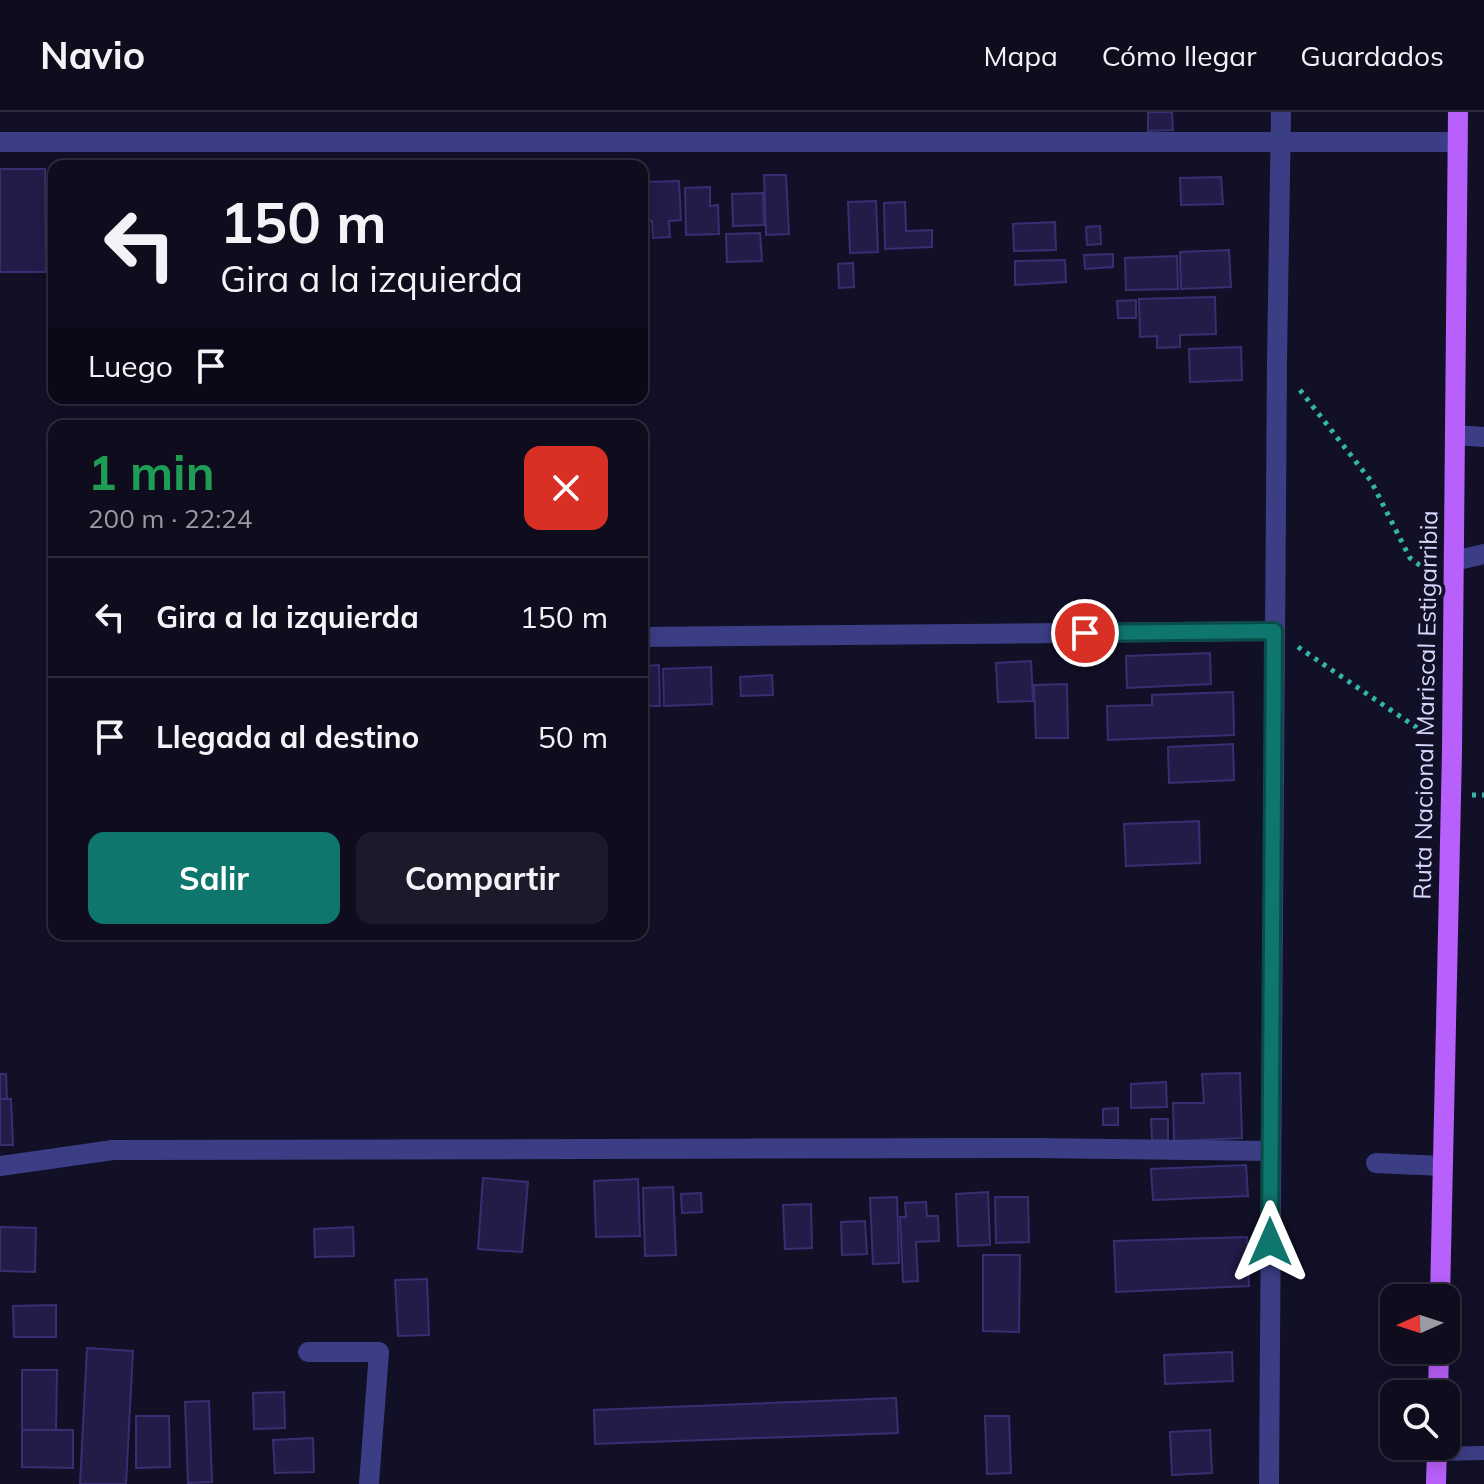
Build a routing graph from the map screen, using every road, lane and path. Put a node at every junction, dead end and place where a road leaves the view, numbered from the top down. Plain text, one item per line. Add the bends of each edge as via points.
1 (1281, 112) edge
2 (1458, 112) edge
3 (0, 142) edge
4 (1458, 142) junction
5 (1281, 143) junction
6 (1277, 361) junction
7 (1455, 435) junction
8 (1484, 437) edge
9 (1484, 554) edge
10 (1454, 561) junction
11 (1453, 590) junction
12 (1274, 631) junction
13 (648, 637) edge
14 (1452, 751) junction
15 (1271, 1151) junction
16 (1376, 1163) dead end
17 (0, 1166) edge
18 (1442, 1166) junction
19 (1440, 1284) edge
20 (308, 1352) dead end
21 (1460, 1451) edge
22 (1484, 1453) edge
23 (1437, 1460) edge
24 (369, 1484) edge
25 (1269, 1484) edge
26 (1436, 1484) edge

1 - 5 street
2 - 4 main road, Ruta Nacional Mariscal Estigarribia
3 - 5 street
4 - 5 street
4 - 7 main road, Ruta Nacional Mariscal Estigarribia
5 - 6 street
6 - 11 path via 1371,481 1410,558
6 - 12 street
7 - 8 street
7 - 10 main road, Ruta Nacional Mariscal Estigarribia
9 - 10 street
10 - 11 main road, Ruta Nacional Mariscal Estigarribia
11 - 14 main road, Ruta Nacional Mariscal Estigarribia
12 - 13 street
12 - 14 path
12 - 15 street
14 - 18 main road, Ruta Nacional Mariscal Estigarribia
15 - 17 street via 113,1150
15 - 25 street
16 - 18 street
18 - 19 main road, Ruta Nacional Mariscal Estigarribia
20 - 24 street via 379,1352
21 - 22 lane
23 - 26 main road

